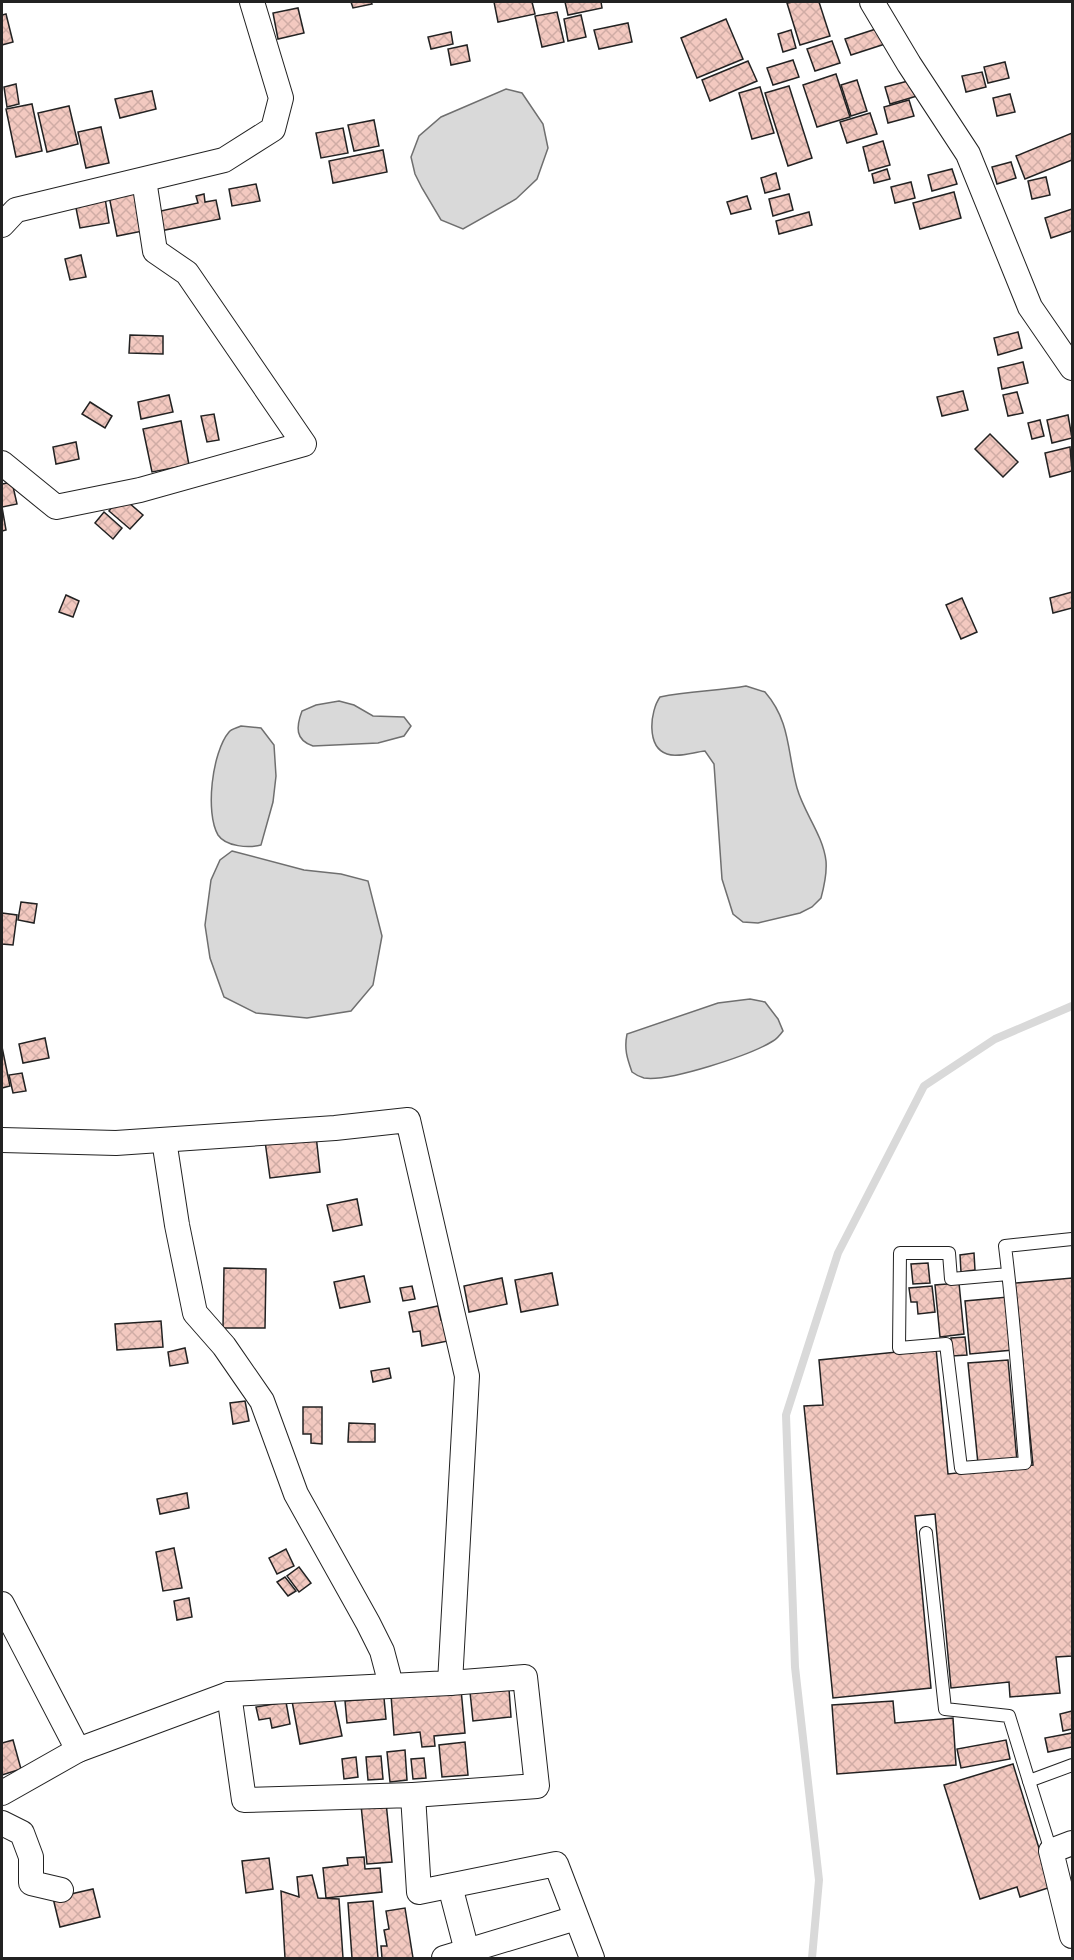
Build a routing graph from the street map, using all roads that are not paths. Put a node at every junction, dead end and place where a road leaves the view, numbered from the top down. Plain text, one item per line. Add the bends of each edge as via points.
1 (252, 2) edge
2 (872, 2) edge
3 (144, 180) junction
4 (2, 225) edge
5 (1072, 368) edge
6 (2, 463) edge
7 (2, 1140) edge
8 (164, 1140) junction
9 (1072, 1239) edge
10 (1008, 1274) junction
11 (926, 1533) dead end
12 (2, 1604) edge
13 (450, 1683) junction
14 (391, 1685) junction
15 (229, 1694) junction
16 (78, 1750) junction
17 (1072, 1766) edge
18 (1029, 1781) junction
19 (2, 1793) edge
20 (413, 1795) junction
21 (2, 1823) edge
22 (1062, 1847) edge
23 (450, 1886) junction
24 (61, 1890) dead end
25 (576, 1918) junction
26 (1072, 1936) edge
27 (467, 1951) junction
28 (444, 1959) edge
29 (592, 1959) edge

1 - 3 street via 281,98 273,129 224,160
2 - 5 street via 968,154 1030,307
3 - 4 street via 16,210
3 - 6 street via 155,250 187,273 304,444 140,490 56,507
7 - 8 street
8 - 13 street via 408,1120 466,1376
8 - 14 street via 195,1313 224,1346 262,1401 296,1494 382,1651
9 - 10 lane via 1005,1246
10 - 10 lane via 1024,1462 961,1468 946,1344 899,1348 900,1253 950,1253 951,1280
11 - 18 lane via 945,1708 1009,1716
12 - 16 street
13 - 14 street
13 - 20 street via 525,1677 537,1786
14 - 15 street
15 - 16 street
15 - 20 street via 244,1800
16 - 19 street
17 - 18 lane
18 - 22 lane
20 - 23 street via 419,1892
21 - 24 street via 22,1833 31,1857 31,1883
22 - 26 street
23 - 25 street via 556,1864
23 - 27 street
25 - 27 street
25 - 29 street
27 - 28 street

